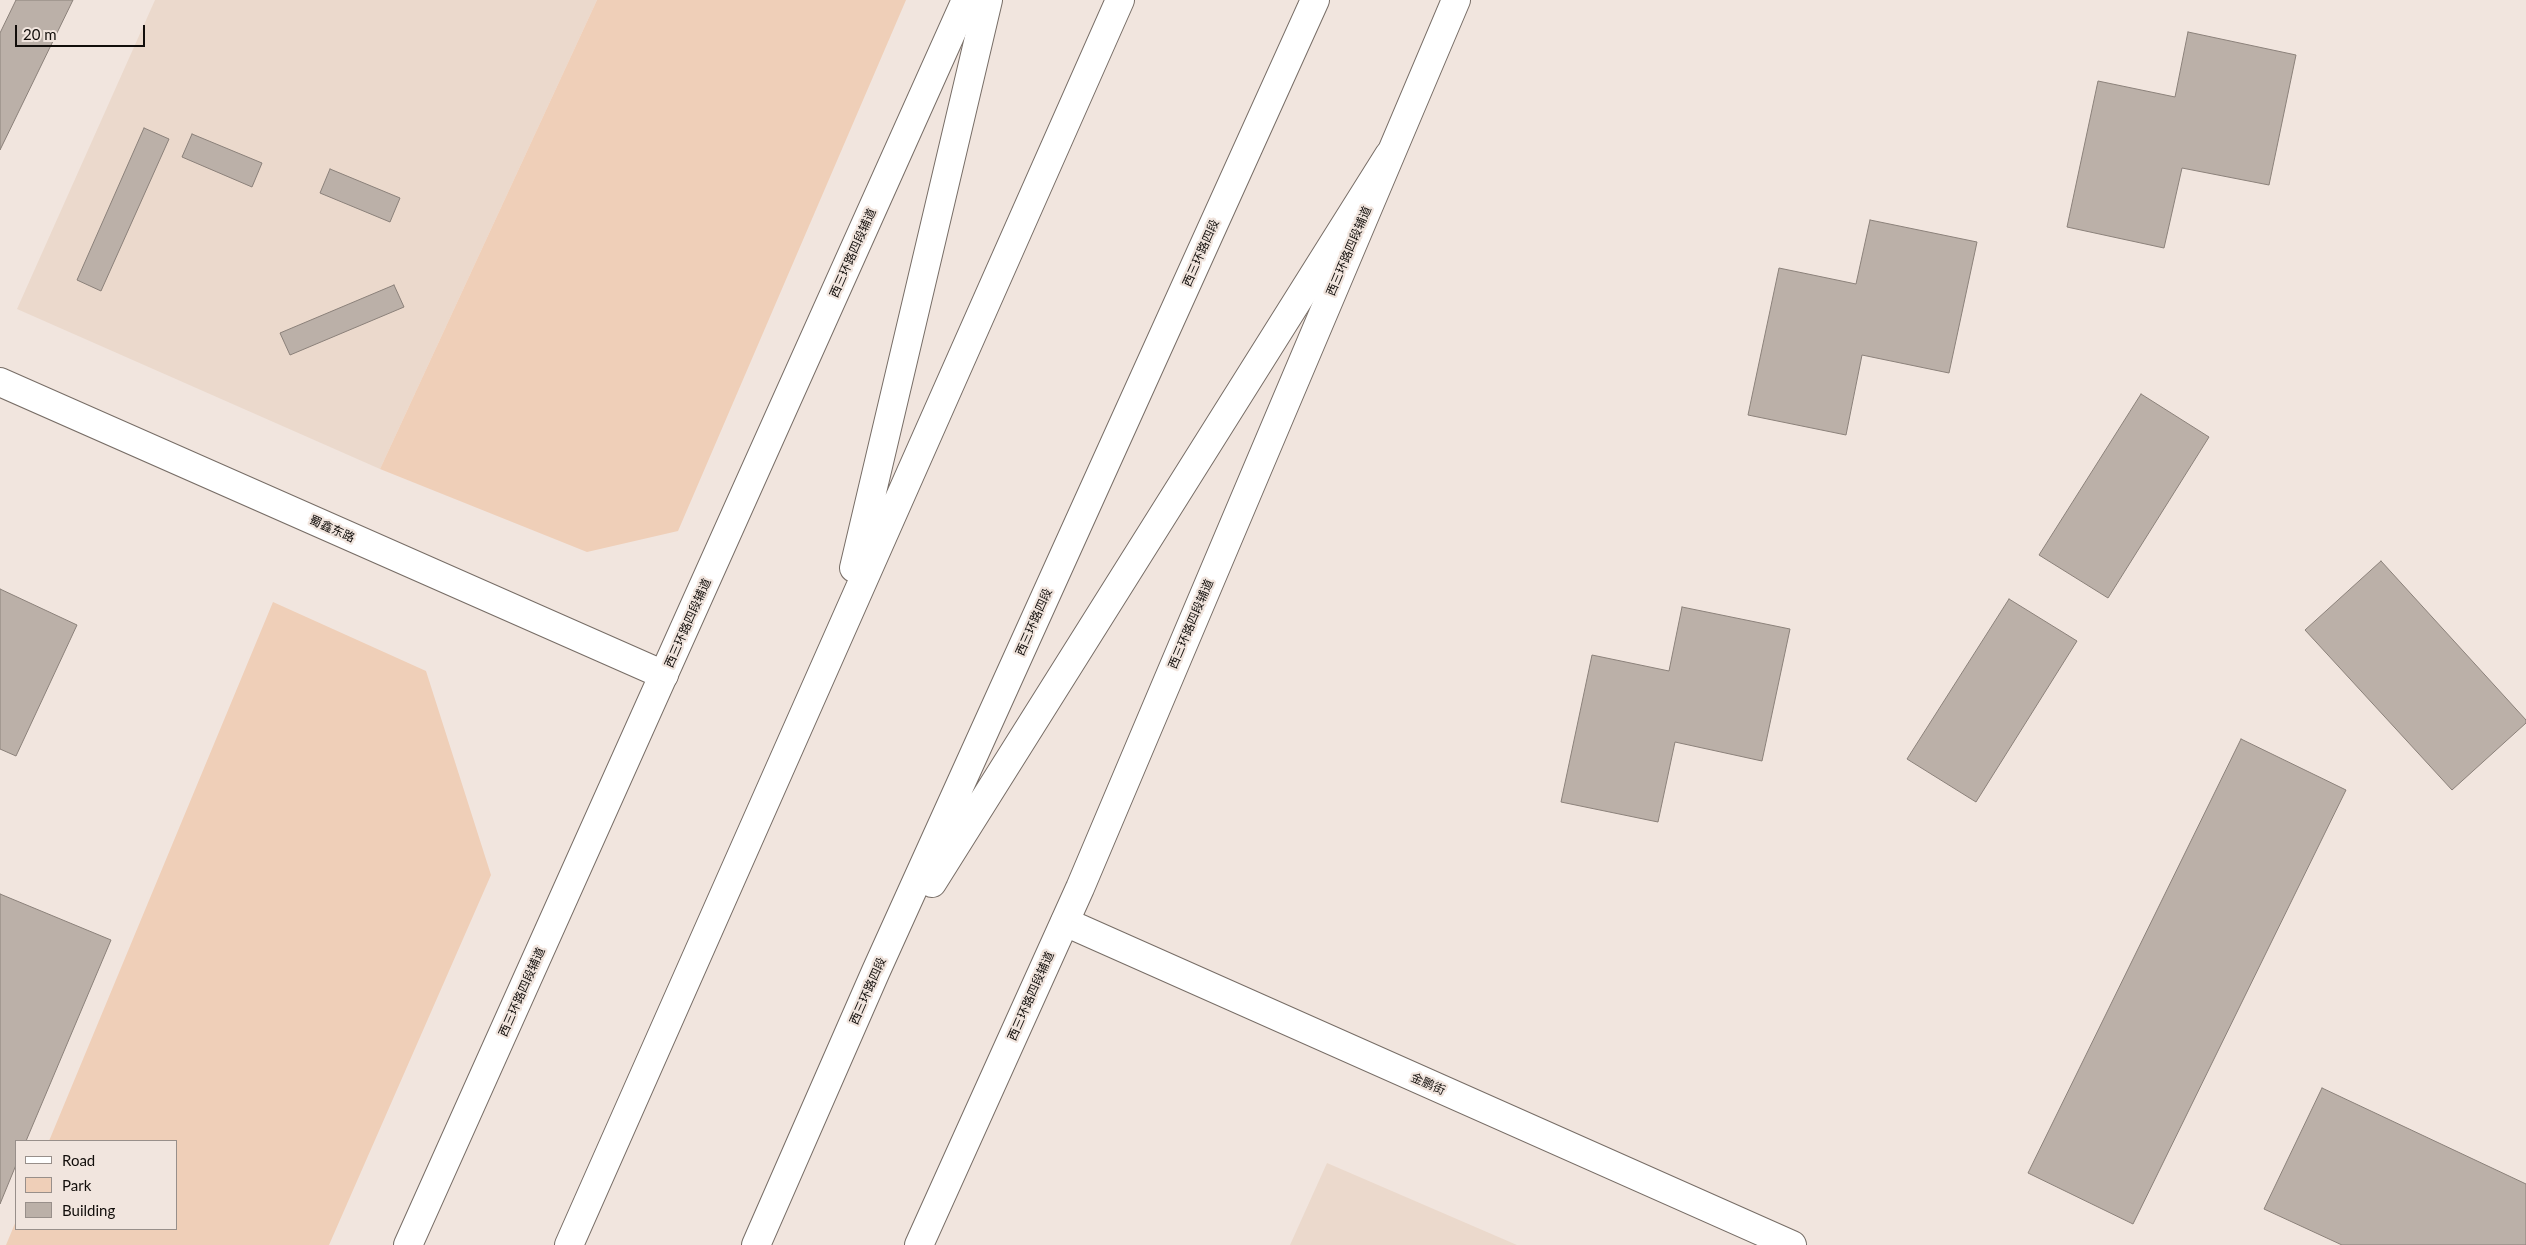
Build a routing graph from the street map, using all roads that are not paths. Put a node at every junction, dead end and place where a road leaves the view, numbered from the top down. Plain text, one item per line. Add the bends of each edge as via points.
1 (966, 0) edge
2 (988, 0) edge
3 (1120, 0) edge
4 (1315, 0) edge
5 (1456, 0) edge
6 (1389, 155) junction
7 (0, 382) edge
8 (838, 635) junction
9 (664, 675) junction
10 (1065, 922) junction
11 (876, 971) junction
12 (408, 1245) edge
13 (569, 1245) edge
14 (756, 1245) edge
15 (919, 1245) edge
16 (1792, 1245) edge

1 - 9 main road, 西三环路四段辅道
2 - 8 main road
3 - 8 main road
4 - 11 main road, 西三环路四段
5 - 6 main road, 西三环路四段辅道
6 - 10 main road, 西三环路四段辅道
6 - 11 main road
7 - 9 main road, 蜀鑫东路
8 - 13 main road
9 - 12 main road, 西三环路四段辅道
10 - 15 main road, 西三环路四段辅道
10 - 16 main road, 金鹏街
11 - 14 main road, 西三环路四段

